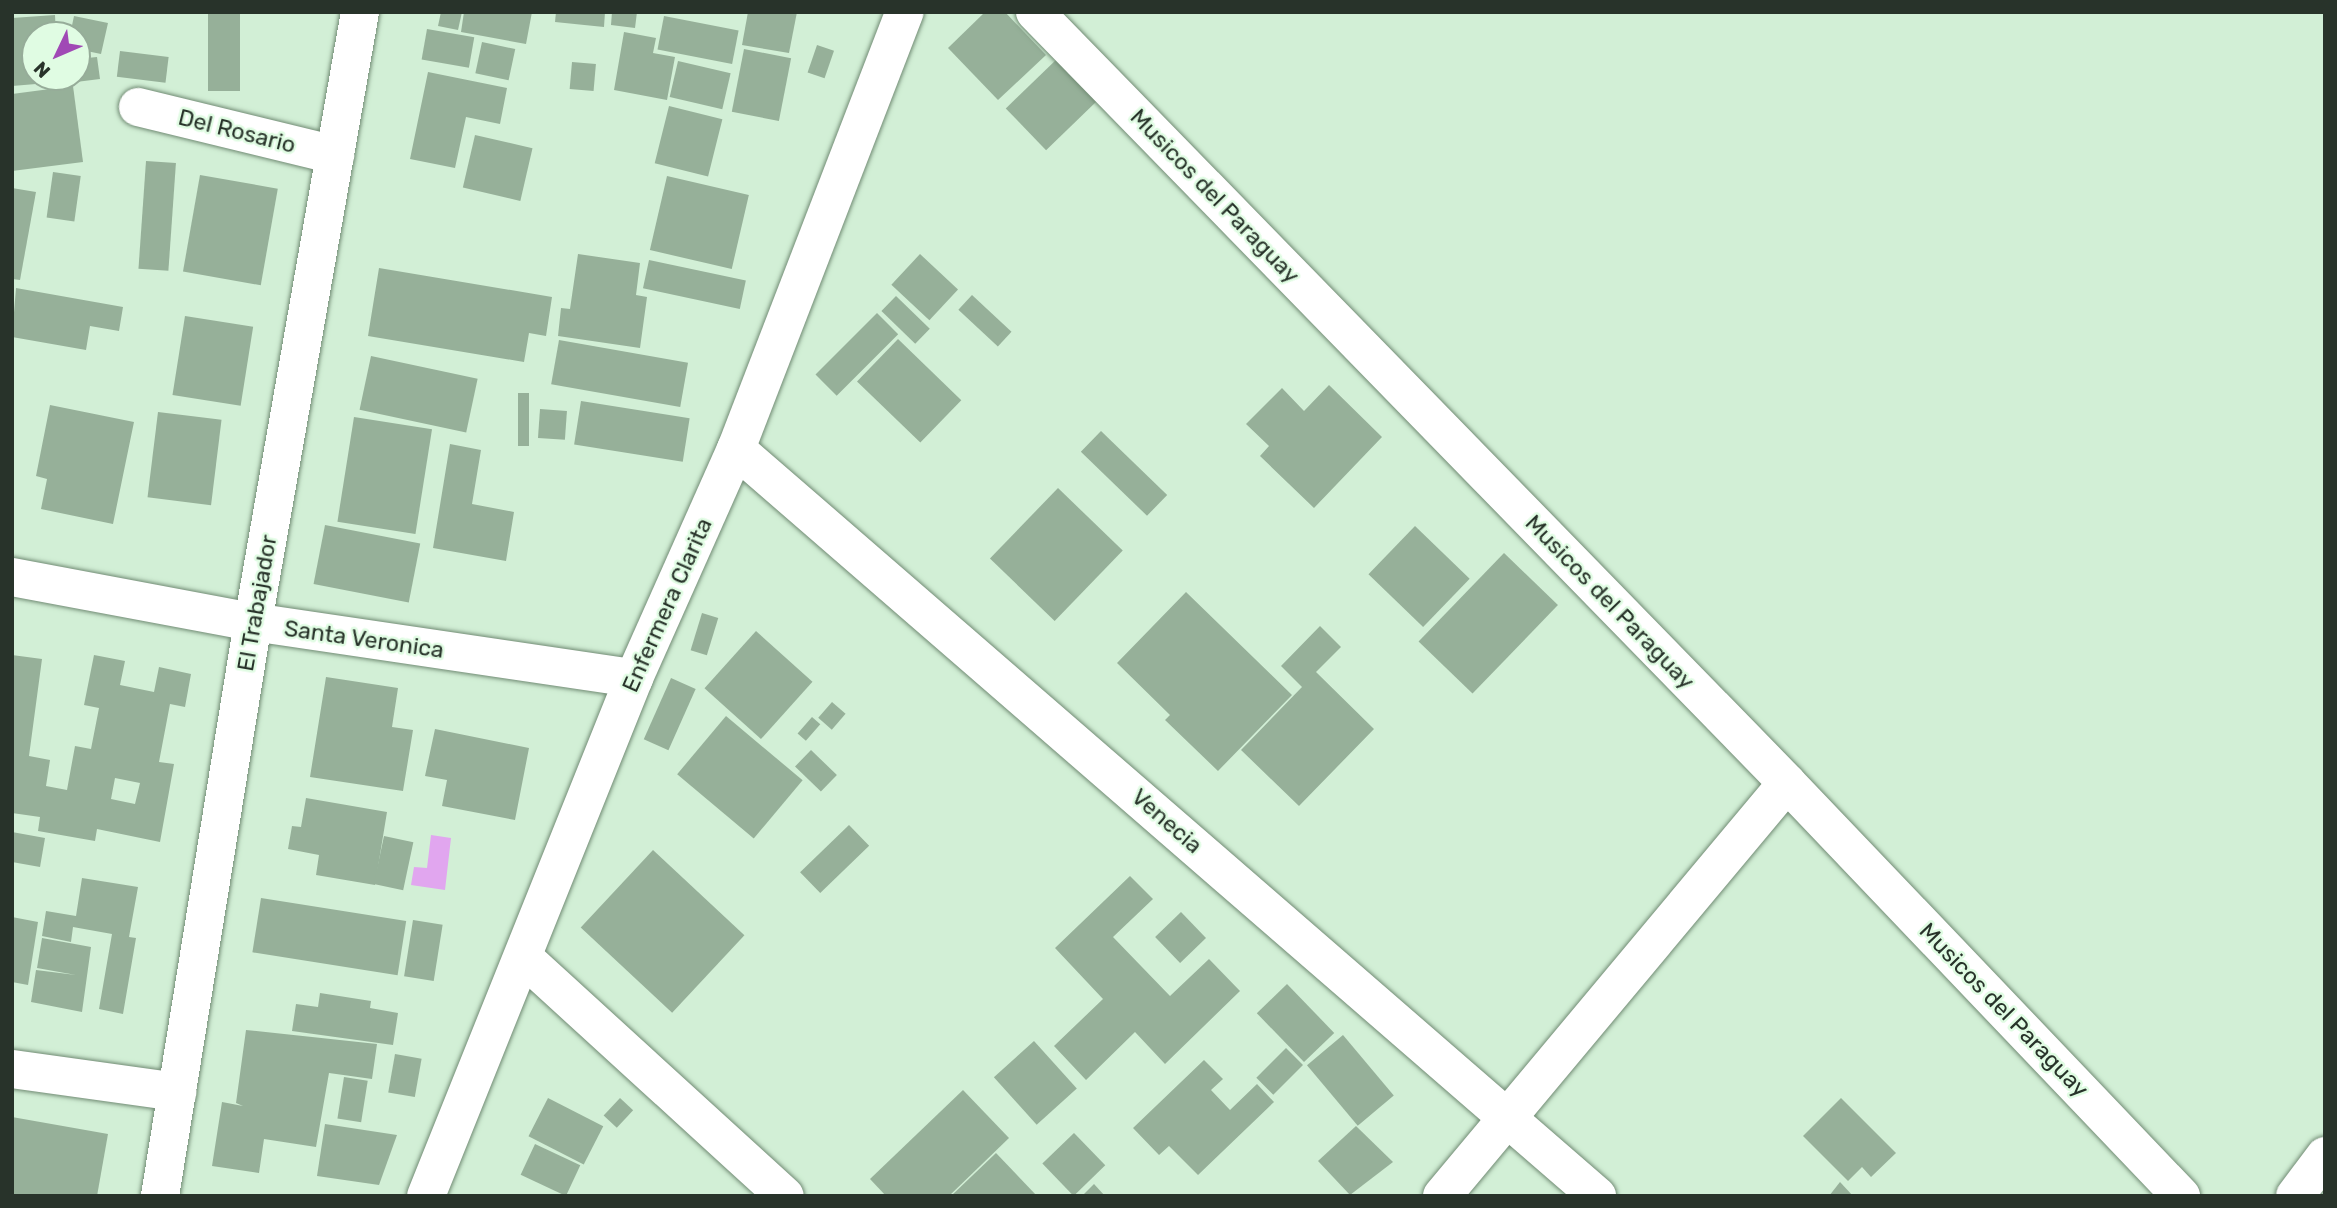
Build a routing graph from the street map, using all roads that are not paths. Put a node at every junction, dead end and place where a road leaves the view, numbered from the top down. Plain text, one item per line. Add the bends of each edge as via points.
1 (360, 12) edge
2 (905, 12) edge
3 (1035, 12) edge
4 (138, 107) dead end
5 (335, 155) junction
6 (736, 449) junction
7 (12, 577) edge
8 (253, 622) junction
9 (634, 678) junction
10 (1787, 783) junction
11 (524, 958) junction
12 (12, 1069) edge
13 (177, 1092) junction
14 (1510, 1117) junction
15 (2325, 1156) edge
16 (160, 1196) edge
17 (426, 1196) edge
18 (785, 1196) edge
19 (1441, 1196) edge
20 (1597, 1196) edge
21 (2181, 1196) edge
22 (2295, 1196) edge

1 - 5 street, El Trabajador
2 - 6 street, Enfermera Clarita
3 - 10 street, Musicos del Paraguay
4 - 5 street, Del Rosario
5 - 8 street, El Trabajador
6 - 9 street, Enfermera Clarita
6 - 14 street, Venecia
7 - 8 street, Santa Veronica
8 - 9 street, Santa Veronica
8 - 13 street, El Trabajador
9 - 11 street, Enfermera Clarita
10 - 14 street
10 - 21 street, Musicos del Paraguay
11 - 17 street, Enfermera Clarita
11 - 18 street
12 - 13 street
13 - 16 street, El Trabajador
14 - 19 street
14 - 20 street, Venecia
15 - 22 street

